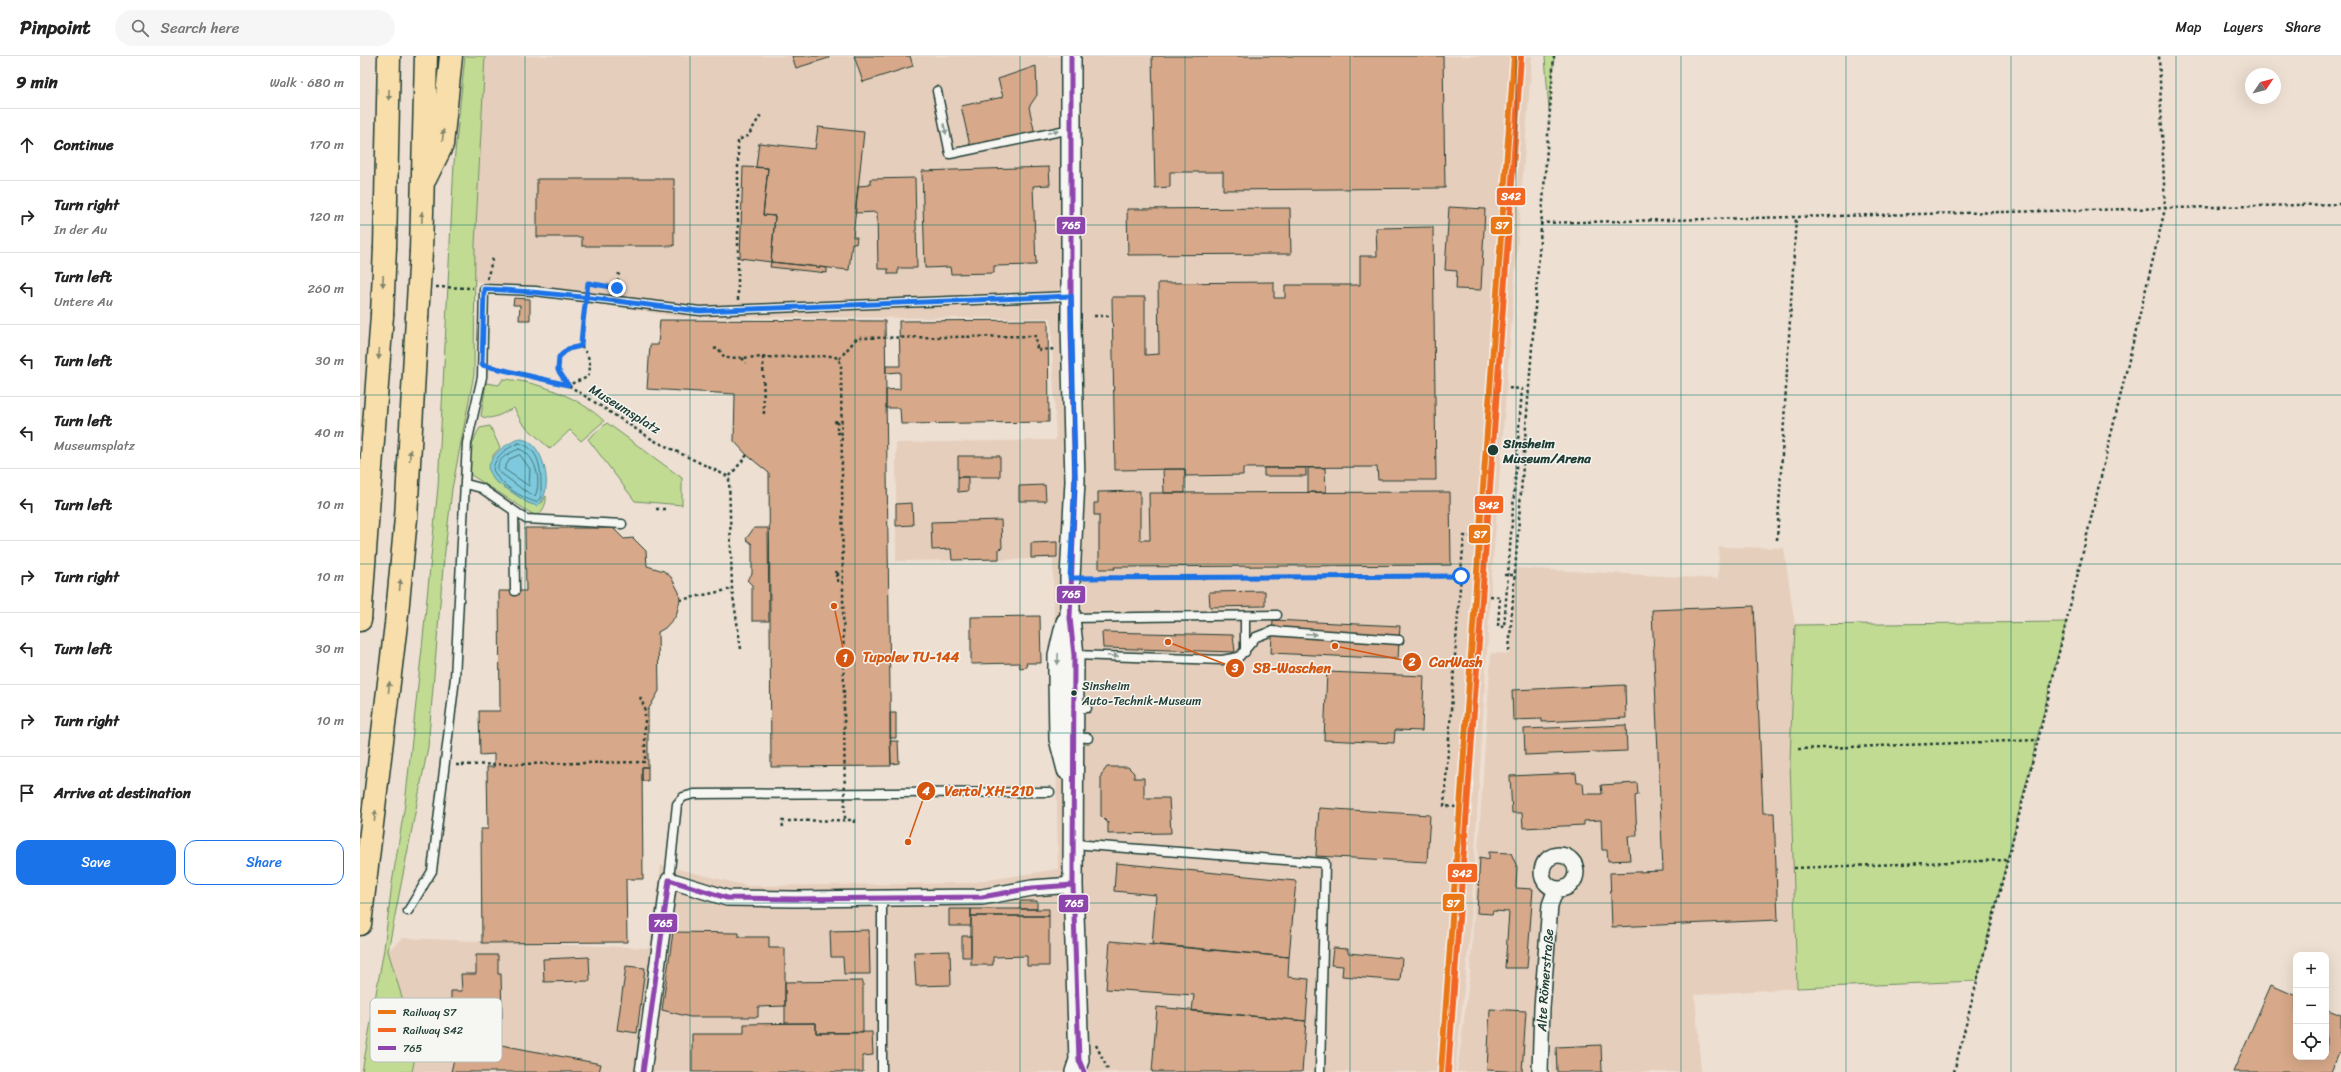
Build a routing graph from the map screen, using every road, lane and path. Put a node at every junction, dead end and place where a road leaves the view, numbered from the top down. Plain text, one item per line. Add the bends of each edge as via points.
1 (389, 56) edge
2 (426, 56) edge
3 (451, 56) edge
4 (1071, 56) edge
5 (1554, 56) edge
6 (2159, 56) edge
7 (937, 91) dead end
8 (762, 113) dead end
9 (1071, 129) junction
10 (423, 183) junction
11 (2341, 204) edge
12 (2165, 209) junction
13 (1796, 218) junction
14 (1540, 223) junction
15 (493, 258) dead end
16 (619, 273) dead end
17 (484, 289) junction
18 (1071, 296) junction
19 (738, 310) junction
20 (1094, 316) dead end
21 (1112, 316) dead end
22 (581, 346) junction
23 (714, 348) dead end
24 (1060, 349) dead end
25 (764, 357) junction
26 (742, 358) junction
27 (839, 359) junction
28 (746, 363) dead end
29 (482, 365) junction
30 (568, 385) junction
31 (1506, 388) dead end
32 (764, 417) dead end
33 (838, 421) dead end
34 (842, 433) dead end
35 (747, 455) dead end
36 (729, 477) junction
37 (466, 484) junction
38 (656, 509) dead end
39 (667, 509) dead end
40 (514, 512) junction
41 (622, 524) dead end
42 (1476, 537) dead end
43 (1777, 540) dead end
44 (839, 574) dead end
45 (1504, 575) dead end
46 (1514, 575) junction
47 (1461, 576) junction
48 (1467, 576) dead end
49 (1508, 576) junction
50 (1070, 578) junction
51 (843, 582) junction
52 (732, 589) junction
53 (515, 591) dead end
54 (1490, 596) dead end
55 (680, 600) dead end
56 (1070, 613) junction
57 (1277, 615) dead end
58 (1245, 616) junction
59 (360, 620) edge
60 (1399, 640) dead end
61 (741, 649) dead end
62 (1509, 651) dead end
63 (1245, 652) junction
64 (1074, 655) junction
65 (640, 697) dead end
66 (2038, 740) junction
67 (1798, 749) dead end
68 (462, 765) dead end
69 (1072, 789) junction
70 (1050, 792) dead end
71 (1456, 807) dead end
72 (845, 821) junction
73 (854, 826) dead end
74 (783, 827) dead end
75 (1073, 844) junction
76 (2007, 860) junction
77 (1794, 868) dead end
78 (669, 880) junction
79 (1073, 885) junction
80 (1556, 889) dead end
81 (882, 898) junction
82 (408, 911) dead end
83 (360, 924) edge
84 (1079, 1068) edge
85 (643, 1072) edge
86 (882, 1072) edge
87 (1320, 1072) edge
88 (1540, 1072) edge
89 (1954, 1072) edge

1 -> 59 highway, bridge via 382,315
2 - 10 highway
10 -> 3 highway via 442,145
4 - 9 street
5 - 14 path
6 - 12 path
7 -> 9 lane via 950,154
8 - 19 path via 748,136 738,140
9 - 18 street
83 -> 10 highway, bridge via 406,518
11 - 12 path
12 - 13 path
12 - 66 path
13 - 14 path
13 - 43 path
14 - 46 path
15 - 17 path
16 - 22 path, bridge via 617,288 588,283
17 - 19 lane via 535,291 700,311
17 - 29 lane
18 - 19 lane
18 - 50 street via 1075,481
20 - 21 path
22 - 30 path via 568,349 559,357 558,370
22 - 30 path via 592,365 588,377
23 - 26 path, bridge via 718,348 725,358
24 - 27 path via 1037,350 1036,335 857,338
25 - 26 path, bridge
25 - 27 path, bridge via 833,356
25 - 32 path
26 - 28 path, bridge
27 - 51 path, bridge
29 - 30 path, Museumsplatz
29 - 37 lane via 482,377 467,443
30 - 36 path, Museumsplatz via 653,440
31 - 49 path via 1522,389
33 - 34 path, bridge via 837,433
35 - 36 path
36 - 52 path
37 - 40 lane via 480,488
37 - 82 lane via 455,678 432,871
38 - 39 path
40 - 41 lane via 526,519
40 - 53 lane
42 - 47 path via 1464,536
44 - 51 path, bridge via 838,582
45 - 49 path
46 - 49 path
46 - 62 path
47 - 48 path
47 - 50 path
47 - 71 path via 1444,806
49 - 54 path via 1504,627 1498,626 1500,596
50 - 56 street
51 - 72 path, bridge
52 - 55 path
52 - 61 path
56 - 58 lane
56 - 64 street
56 -> 69 street via 1058,655 1058,675 1059,739
57 - 58 lane
58 - 63 lane
63 -> 60 lane via 1256,637 1272,631
64 -> 63 lane via 1222,660 1239,657
64 - 69 street via 1081,708 1081,738
65 - 68 path via 645,709 645,762
66 - 67 path
66 - 76 path
69 - 75 street
70 - 78 lane via 694,794 683,797 677,804
72 - 73 path via 854,820
72 - 74 path via 782,821
75 - 79 street
75 - 87 lane via 1325,862
76 - 77 path
76 - 89 path
78 - 81 street via 727,898
78 - 85 street
79 - 81 street via 1032,888 982,897
79 - 84 street
80 - 88 street, Alte Römerstraße via 1550,904
81 - 86 lane

